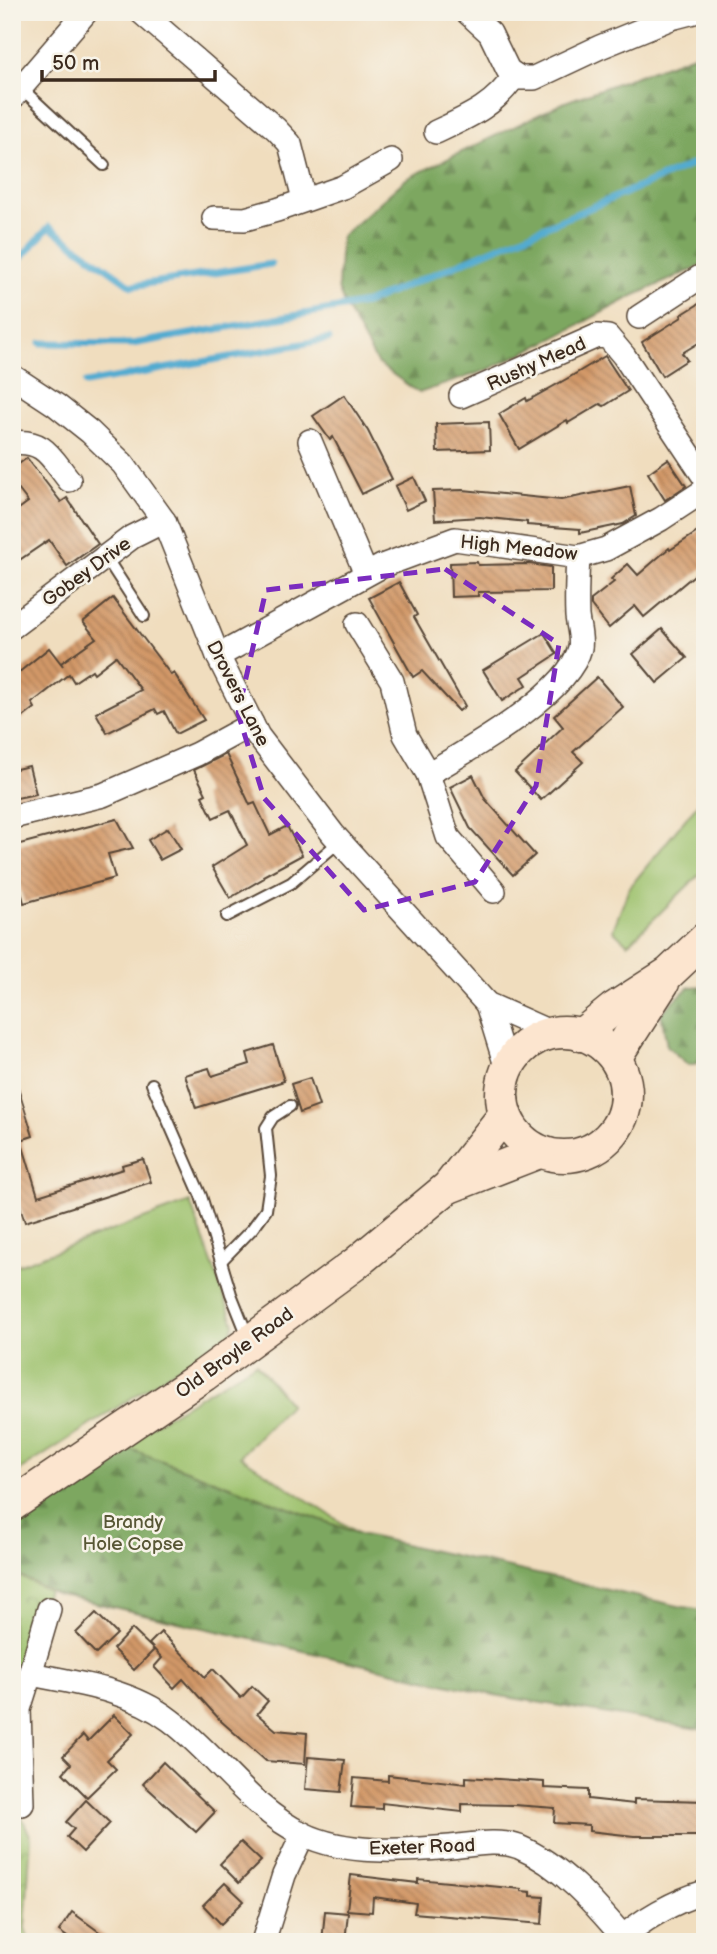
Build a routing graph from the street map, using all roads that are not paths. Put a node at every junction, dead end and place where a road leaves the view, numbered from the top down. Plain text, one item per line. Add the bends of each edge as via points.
1 (86, 12) edge
2 (141, 12) edge
3 (467, 12) edge
4 (694, 12) edge
5 (515, 75) junction
6 (17, 93) edge
7 (436, 132) dead end
8 (391, 160) dead end
9 (104, 165) dead end
10 (304, 199) junction
11 (214, 218) dead end
12 (705, 274) edge
13 (639, 317) dead end
14 (12, 376) edge
15 (461, 396) dead end
16 (310, 441) dead end
17 (12, 443) edge
18 (705, 478) edge
19 (69, 480) dead end
20 (705, 490) edge
21 (164, 521) junction
22 (105, 556) junction
23 (578, 557) junction
24 (366, 575) junction
25 (144, 616) dead end
26 (357, 624) dead end
27 (12, 627) edge
28 (218, 656) junction
29 (252, 724) junction
30 (428, 774) junction
31 (12, 817) edge
32 (340, 841) junction
33 (494, 891) dead end
34 (227, 916) dead end
35 (705, 939) edge
36 (669, 973) junction
37 (487, 1004) junction
38 (566, 1034) junction
39 (615, 1058) junction
40 (507, 1069) junction
41 (152, 1084) dead end
42 (290, 1106) dead end
43 (505, 1114) junction
44 (539, 1152) junction
45 (448, 1187) junction
46 (221, 1261) junction
47 (250, 1341) junction
48 (12, 1505) edge
49 (49, 1608) dead end
50 (30, 1674) junction
51 (23, 1804) dead end
52 (303, 1834) junction
53 (705, 1892) edge
54 (620, 1939) edge
55 (263, 1942) edge

1 - 6 street
2 - 10 street via 290,144
3 - 5 street via 490,33
4 - 5 street via 612,42 534,78
5 - 7 street via 504,92 474,114
6 - 9 lane
8 - 10 street via 343,187
10 - 11 street via 245,219
12 - 13 street
14 - 21 street, Drovers Lane via 90,432 123,464
15 - 18 street, Rushy Mead via 603,335 624,356
16 - 24 street
17 - 19 street via 40,446
20 - 23 street, High Meadow via 606,549
21 - 22 street, Gobey Drive
21 - 28 street, Drovers Lane
22 - 25 lane
22 - 27 street, Gobey Drive
23 - 24 street, High Meadow via 455,539 391,561
23 - 30 street via 580,647 573,663 535,704 500,731
24 - 28 street, High Meadow
26 - 30 street via 392,681 405,735
28 - 29 street, Drovers Lane
29 - 31 street via 103,796
29 - 32 street, Drovers Lane
30 - 33 street via 448,837
32 - 34 lane via 291,883
32 - 37 street, Drovers Lane
35 - 36 main road
36 - 38 main road
36 - 39 main road
37 - 38 street, Drovers Lane
37 - 40 street, Drovers Lane
38 - 39 main road via 598,1042
38 - 40 main road via 533,1040
39 - 44 main road via 627,1097 623,1117 612,1134 579,1156
40 - 43 main road via 502,1088
41 - 46 lane via 201,1196
42 - 46 lane via 272,1117 266,1128 271,1176 266,1210
43 - 44 main road via 522,1141
43 - 45 main road, Old Broyle Road
44 - 45 main road, Old Broyle Road
45 - 47 main road, Old Broyle Road via 355,1264
46 - 47 lane
47 - 48 main road, Old Broyle Road
49 - 50 street
50 - 51 street via 19,1709
50 - 52 street, Exeter Road via 100,1688 170,1719 263,1807
52 - 54 street, Exeter Road via 348,1847 516,1846 547,1863 594,1903
52 - 55 street via 284,1875
53 - 54 street via 657,1914

